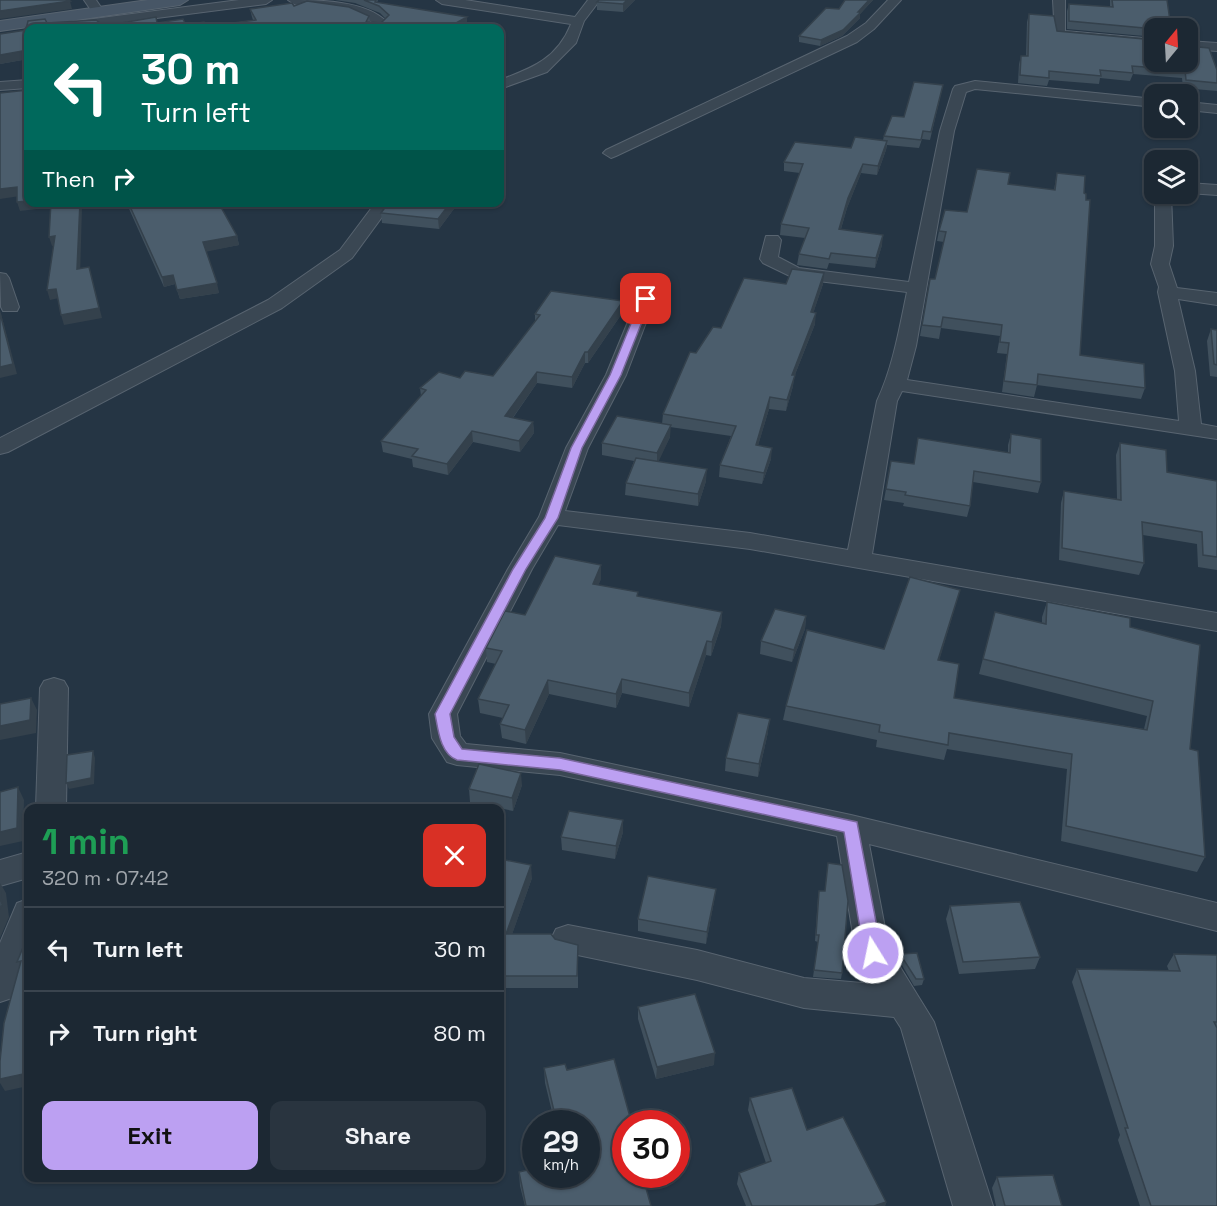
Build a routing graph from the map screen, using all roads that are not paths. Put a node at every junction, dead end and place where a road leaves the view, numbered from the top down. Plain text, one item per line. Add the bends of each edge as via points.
1 (90, 0) edge
2 (180, 0) edge
3 (266, 0) edge
4 (294, 0) edge
5 (442, 0) edge
6 (594, 0) edge
7 (894, 0) edge
8 (1059, 0) edge
9 (99, 13) junction
10 (578, 21) junction
11 (86, 24) edge
12 (381, 24) edge
13 (0, 26) edge
14 (24, 33) edge
15 (0, 36) edge
16 (1144, 42) edge
17 (1198, 46) edge
18 (1217, 48) edge
19 (504, 83) edge
20 (24, 84) edge
21 (0, 86) edge
22 (1144, 102) edge
23 (1198, 107) edge
24 (1217, 109) edge
25 (611, 153) dead end
26 (1198, 189) edge
27 (1217, 190) edge
28 (1163, 204) edge
29 (382, 207) edge
30 (772, 240) dead end
31 (0, 278) edge
32 (916, 288) junction
33 (1167, 292) junction
34 (646, 299) dead end
35 (1217, 299) edge
36 (10, 307) dead end
37 (895, 384) junction
38 (1191, 429) junction
39 (1217, 433) edge
40 (0, 447) edge
41 (551, 518) junction
42 (859, 559) junction
43 (1217, 622) edge
44 (54, 688) dead end
45 (51, 804) edge
46 (851, 827) junction
47 (24, 866) edge
48 (0, 873) edge
49 (1217, 917) edge
50 (24, 924) edge
51 (568, 939) dead end
52 (0, 987) edge
53 (903, 1002) junction
54 (973, 1206) edge

1 - 9 street
2 - 9 main road
3 - 11 street
4 - 12 street via 365,13 378,18
5 - 10 street
6 - 10 street
7 - 25 street via 852,39
8 - 16 street via 1059,34
9 - 13 main road
10 - 19 street via 571,40 542,69
14 - 15 street
17 - 18 street
20 - 21 street
22 - 32 street via 975,85 960,89
23 - 24 street
26 - 27 street
28 - 33 street via 1164,246 1160,264
29 - 40 street via 346,254 275,304
30 - 32 street via 769,259 794,273
31 - 36 street
32 - 37 street
33 - 35 street
33 - 38 street via 1185,371
34 - 41 street via 616,375 577,448
37 - 38 street
37 - 42 street via 887,401
38 - 39 street
41 - 42 street via 750,541
41 - 46 street via 443,714 447,738 457,754 560,764
42 - 43 street
44 - 45 street
46 - 49 street
46 - 53 street via 873,953
47 - 48 street
50 - 52 street
51 - 53 street via 697,965 804,993
53 - 54 street via 917,1022

